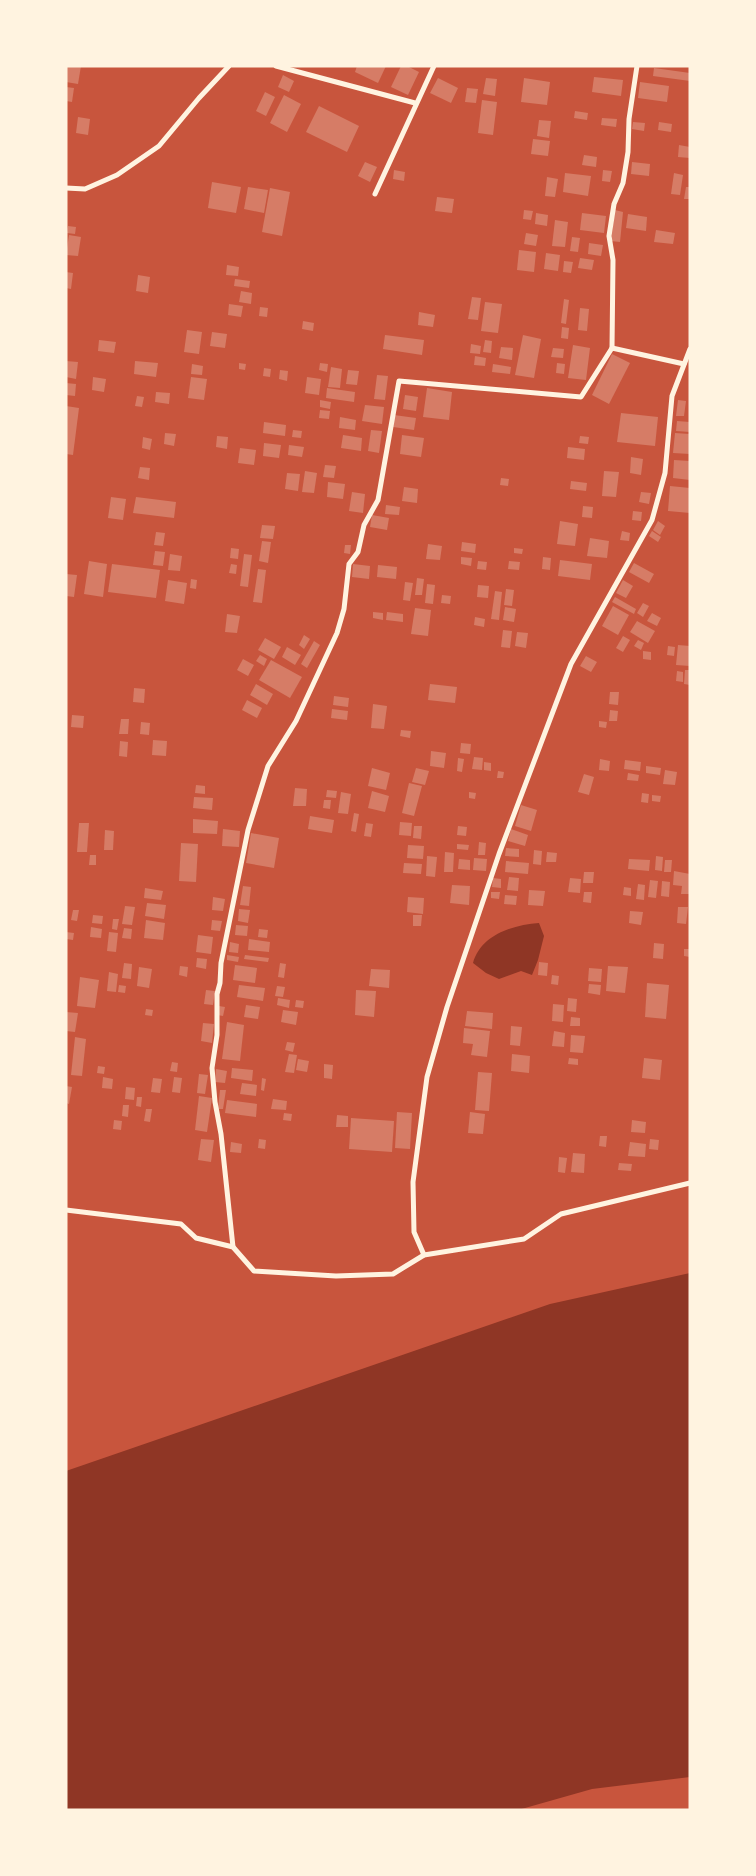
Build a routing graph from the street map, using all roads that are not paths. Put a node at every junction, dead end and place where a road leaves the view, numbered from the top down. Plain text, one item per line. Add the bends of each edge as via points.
1 (230, 66) edge
2 (276, 66) edge
3 (434, 66) edge
4 (636, 66) edge
5 (415, 103) junction
6 (66, 188) edge
7 (375, 194) dead end
8 (612, 348) junction
9 (690, 349) edge
10 (684, 364) junction
11 (690, 1183) edge
12 (66, 1210) edge
13 (233, 1247) junction
14 (424, 1255) junction

1 - 6 street via 159,146 118,176 85,189
2 - 5 street
3 - 5 street
4 - 8 street via 623,183 614,204 608,236 613,260
5 - 7 street
8 - 10 street
8 - 13 street via 581,397 400,381 378,500 364,525 358,552 349,564 344,609 337,633 296,721 268,766 248,830 221,963 212,1068
9 - 10 street
10 - 14 street via 672,396 665,473 652,520 570,664 498,854 447,1007 427,1077 413,1182 414,1232
11 - 14 street via 561,1214 524,1238
12 - 13 street via 180,1224 196,1238
13 - 14 street via 254,1271 336,1276 393,1274

